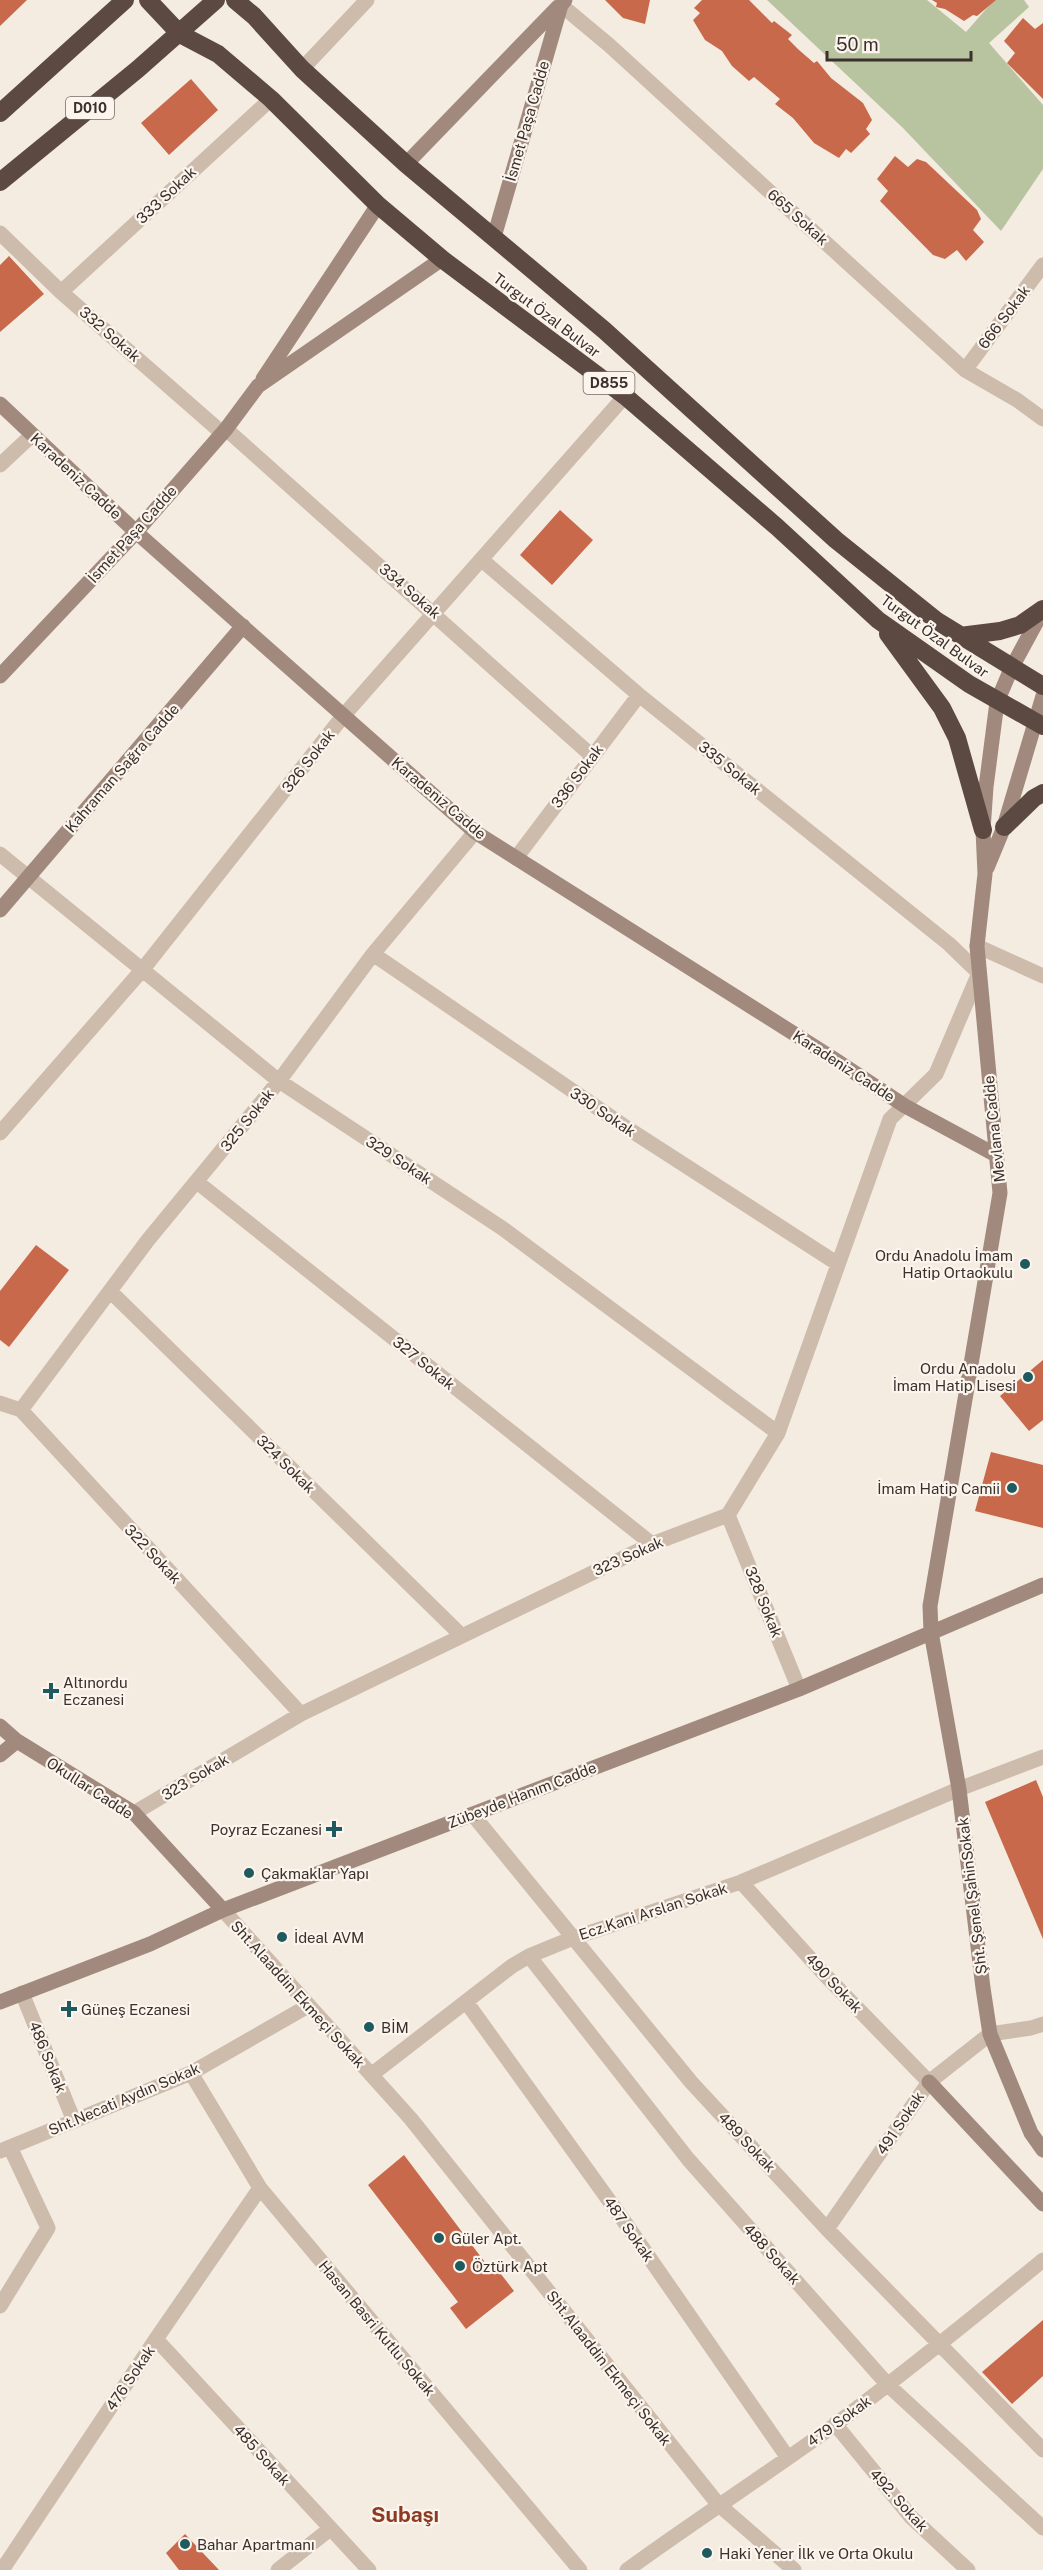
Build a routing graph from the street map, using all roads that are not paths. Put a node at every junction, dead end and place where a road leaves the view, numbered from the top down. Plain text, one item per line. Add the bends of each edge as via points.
1 (125, 0) edge
2 (148, 0) edge
3 (216, 0) edge
4 (235, 0) edge
5 (367, 0) edge
6 (563, 2) edge
7 (180, 34) junction
8 (302, 69) junction
9 (272, 99) junction
10 (0, 113) edge
11 (406, 165) junction
12 (0, 182) edge
13 (378, 205) junction
14 (0, 233) edge
15 (494, 237) junction
16 (442, 259) junction
17 (1043, 265) edge
18 (62, 292) junction
19 (965, 370) junction
20 (258, 386) junction
21 (626, 396) junction
22 (0, 404) edge
23 (1043, 419) edge
24 (224, 431) junction
25 (32, 435) junction
26 (0, 465) edge
27 (136, 532) junction
28 (482, 560) junction
29 (1043, 609) edge
30 (435, 613) junction
31 (878, 620) junction
32 (243, 626) junction
33 (960, 636) junction
34 (1011, 669) junction
35 (0, 676) edge
36 (1043, 686) edge
37 (639, 695) junction
38 (1043, 696) edge
39 (997, 702) junction
40 (344, 715) junction
41 (1039, 724) edge
42 (592, 756) junction
43 (1040, 797) edge
44 (1004, 827) junction
45 (983, 830) junction
46 (475, 832) junction
47 (0, 854) edge
48 (516, 858) junction
49 (985, 874) junction
50 (29, 876) junction
51 (0, 910) edge
52 (977, 946) junction
53 (373, 954) junction
54 (143, 969) junction
55 (979, 973) junction
56 (1043, 976) edge
57 (279, 1081) junction
58 (905, 1106) junction
59 (0, 1133) edge
60 (996, 1155) junction
61 (197, 1182) junction
62 (838, 1264) junction
63 (111, 1292) junction
64 (0, 1403) edge
65 (21, 1410) junction
66 (778, 1433) junction
67 (728, 1515) junction
68 (652, 1544) junction
69 (1043, 1585) edge
70 (932, 1632) junction
71 (461, 1635) junction
72 (799, 1689) junction
73 (301, 1714) junction
74 (0, 1726) edge
75 (7, 1744) edge
76 (1043, 1757) edge
77 (959, 1789) junction
78 (134, 1814) junction
79 (473, 1815) junction
80 (741, 1882) junction
81 (222, 1910) junction
82 (573, 1938) junction
83 (529, 1956) junction
84 (22, 1993) junction
85 (0, 2002) edge
86 (467, 2003) junction
87 (308, 2006) junction
88 (1043, 2024) edge
89 (990, 2034) junction
90 (191, 2073) junction
91 (371, 2075) junction
92 (929, 2082) junction
93 (74, 2121) junction
94 (5, 2149) edge
95 (1043, 2150) edge
96 (260, 2188) junction
97 (1043, 2204) edge
98 (827, 2229) junction
99 (1043, 2260) edge
100 (2, 2300) edge
101 (156, 2338) junction
102 (940, 2345) junction
103 (888, 2385) junction
104 (835, 2424) junction
105 (1043, 2450) edge
106 (788, 2458) junction
107 (718, 2504) junction
108 (1043, 2528) edge
109 (330, 2529) junction
110 (2, 2570) edge
111 (278, 2570) edge
112 (369, 2570) edge
113 (580, 2570) edge
114 (627, 2570) edge
115 (794, 2570) edge
116 (968, 2570) edge

1 - 10 highway
2 - 7 highway, Turgut Özal Bulvar
3 - 7 highway, D010
4 - 8 highway, Turgut Özal Bulvar / D855
5 - 8 street
6 - 11 street, İsmet Paşa Cadde
6 - 15 street, İsmet Paşa Cadde
6 - 19 street, 665 Sokak
7 - 9 highway, Turgut Özal Bulvar / D855 via 218,54
7 - 12 highway, D010
8 - 11 highway, Turgut Özal Bulvar / D855
9 - 13 highway, Turgut Özal Bulvar / D855
9 - 18 street, 333 Sokak
11 - 15 highway, Turgut Özal Bulvar / D855
13 - 16 highway, Turgut Özal Bulvar / D855
13 - 20 street, İsmet Paşa Cadde
14 - 18 street, 332 Sokak
15 - 33 highway, Turgut Özal Bulvar / D855 via 604,330 836,540
16 - 20 street, İsmet Paşa Cadde
16 - 21 highway, Turgut Özal Bulvar / D855
17 - 19 street, 666 Sokak
18 - 24 street, 332 Sokak
19 - 23 street, 665 Sokak
20 - 24 street, İsmet Paşa Cadde
21 - 28 street, 326 Sokak
21 - 31 highway, Turgut Özal Bulvar / D855
22 - 25 street, Karadeniz Cadde
24 - 27 street, İsmet Paşa Cadde
24 - 30 street, 334 Sokak
25 - 26 street
25 - 27 street, Karadeniz Cadde
27 - 32 street, Karadeniz Cadde
27 - 35 street, İsmet Paşa Cadde
28 - 30 street, 326 Sokak
28 - 37 street, 335 Sokak
29 - 33 highway via 1020,625
29 - 34 street, Mevlana Cadde
30 - 40 street, 326 Sokak
30 - 42 street, 334 Sokak
31 - 39 highway, Turgut Özal Bulvar / D855
31 - 45 highway via 942,708 968,773
32 - 40 street, Karadeniz Cadde
32 - 50 street, Kahraman Sağra Cadde
33 - 34 highway, Turgut Özal Bulvar / D855
34 - 36 highway, Turgut Özal Bulvar / D855
34 - 39 street, Mevlana Cadde
37 - 42 street, 336 Sokak
37 - 55 street, 335 Sokak via 949,944
38 - 41 street, Mevlana Cadde
39 - 41 highway, Turgut Özal Bulvar / D855
39 - 45 street, Mevlana Cadde
40 - 46 street, Karadeniz Cadde
40 - 54 street, 326 Sokak
41 - 44 street, Mevlana Cadde
42 - 48 street, 336 Sokak
43 - 44 highway
44 - 49 street, Mevlana Cadde
45 - 49 street, Mevlana Cadde
46 - 48 street, Karadeniz Cadde
46 - 53 street, 325 Sokak
47 - 50 street, 329 Sokak
48 - 58 street, Karadeniz Cadde
49 - 52 street, Mevlana Cadde
50 - 51 street, Kahraman Sağra Cadde
50 - 54 street, 329 Sokak
52 - 55 street, Mevlana Cadde
52 - 56 street
53 - 57 street, 325 Sokak
53 - 62 street, 330 Sokak via 624,1126
54 - 57 street, 329 Sokak
54 - 59 street, 326 Sokak
55 - 58 street via 936,1074
55 - 60 street, Mevlana Cadde
57 - 61 street, 325 Sokak
57 - 66 street, 329 Sokak via 502,1228
58 - 60 street, Karadeniz Cadde
58 - 62 street via 890,1119
60 - 70 street, Mevlana Cadde via 1000,1193 930,1606
61 - 63 street, 325 Sokak
61 - 68 street, 327 Sokak
62 - 66 street
63 - 65 street, 325 Sokak
63 - 71 street, 324 Sokak
64 - 65 street, 322 Sokak
65 - 73 street, 322 Sokak
66 - 67 street
67 - 68 street, 323 Sokak
67 - 72 street, 328 Sokak
68 - 71 street, 323 Sokak
69 - 70 street, Zübeyde Hanım Cadde
70 - 72 street, Zübeyde Hanım Cadde
70 - 77 street, Şht. Şenel ŞahinSokak
71 - 73 street, 323 Sokak
72 - 79 street, Zübeyde Hanım Cadde
73 - 78 street, 323 Sokak
74 - 75 street, Okullar Cadde
75 - 78 street, Okullar Cadde
76 - 77 street, Ecz.Kani Arslan Sokak
77 - 80 street, Ecz.Kani Arslan Sokak
77 - 89 street, Şht. Şenel ŞahinSokak
78 - 81 street, Okullar Cadde
79 - 81 street, Zübeyde Hanım Cadde
79 - 82 street, 489 Sokak
80 - 82 street, Ecz.Kani Arslan Sokak
80 - 92 street, 490 Sokak
81 - 84 street, Zübeyde Hanım Cadde via 150,1944
81 - 87 street, Sht.Alaaddin Ekmeçi Sokak
82 - 83 street, Ecz.Kani Arslan Sokak
82 - 98 street, 489 Sokak via 691,2082
83 - 86 street, Ecz.Kani Arslan Sokak
83 - 103 street, 488 Sokak via 688,2159
84 - 85 street, Zübeyde Hanım Cadde
84 - 93 street, 486 Sokak
86 - 91 street, Ecz.Kani Arslan Sokak
86 - 106 street, 487 Sokak via 620,2214
87 - 90 street, Sht.Necati Aydın Sokak
87 - 91 street, Sht.Alaaddin Ekmeçi Sokak
88 - 89 street
89 - 92 street, 491 Sokak
89 - 95 street, Şht. Şenel ŞahinSokak via 1031,2133
90 - 93 street, Sht.Necati Aydın Sokak
90 - 96 street, Hasan Basri Kutlu Sokak
91 - 107 street, Sht.Alaaddin Ekmeçi Sokak via 411,2119
92 - 97 street
92 - 98 street, 491 Sokak
93 - 94 street, Sht.Necati Aydın Sokak
94 - 100 street via 48,2228
96 - 101 street, 476 Sokak
96 - 113 street, Hasan Basri Kutlu Sokak
98 - 102 street, 489 Sokak
99 - 102 street, 479 Sokak
101 - 109 street, 485 Sokak
101 - 110 street, 476 Sokak
102 - 103 street, 479 Sokak
102 - 105 street, 489 Sokak
103 - 104 street, 479 Sokak
103 - 108 street, 488 Sokak
104 - 106 street, 479 Sokak
104 - 116 street, 492. Sokak via 911,2517
106 - 107 street, 479 Sokak
107 - 114 street, 479 Sokak
107 - 115 street, Sht.Alaaddin Ekmeçi Sokak
109 - 111 street
109 - 112 street, 485 Sokak

